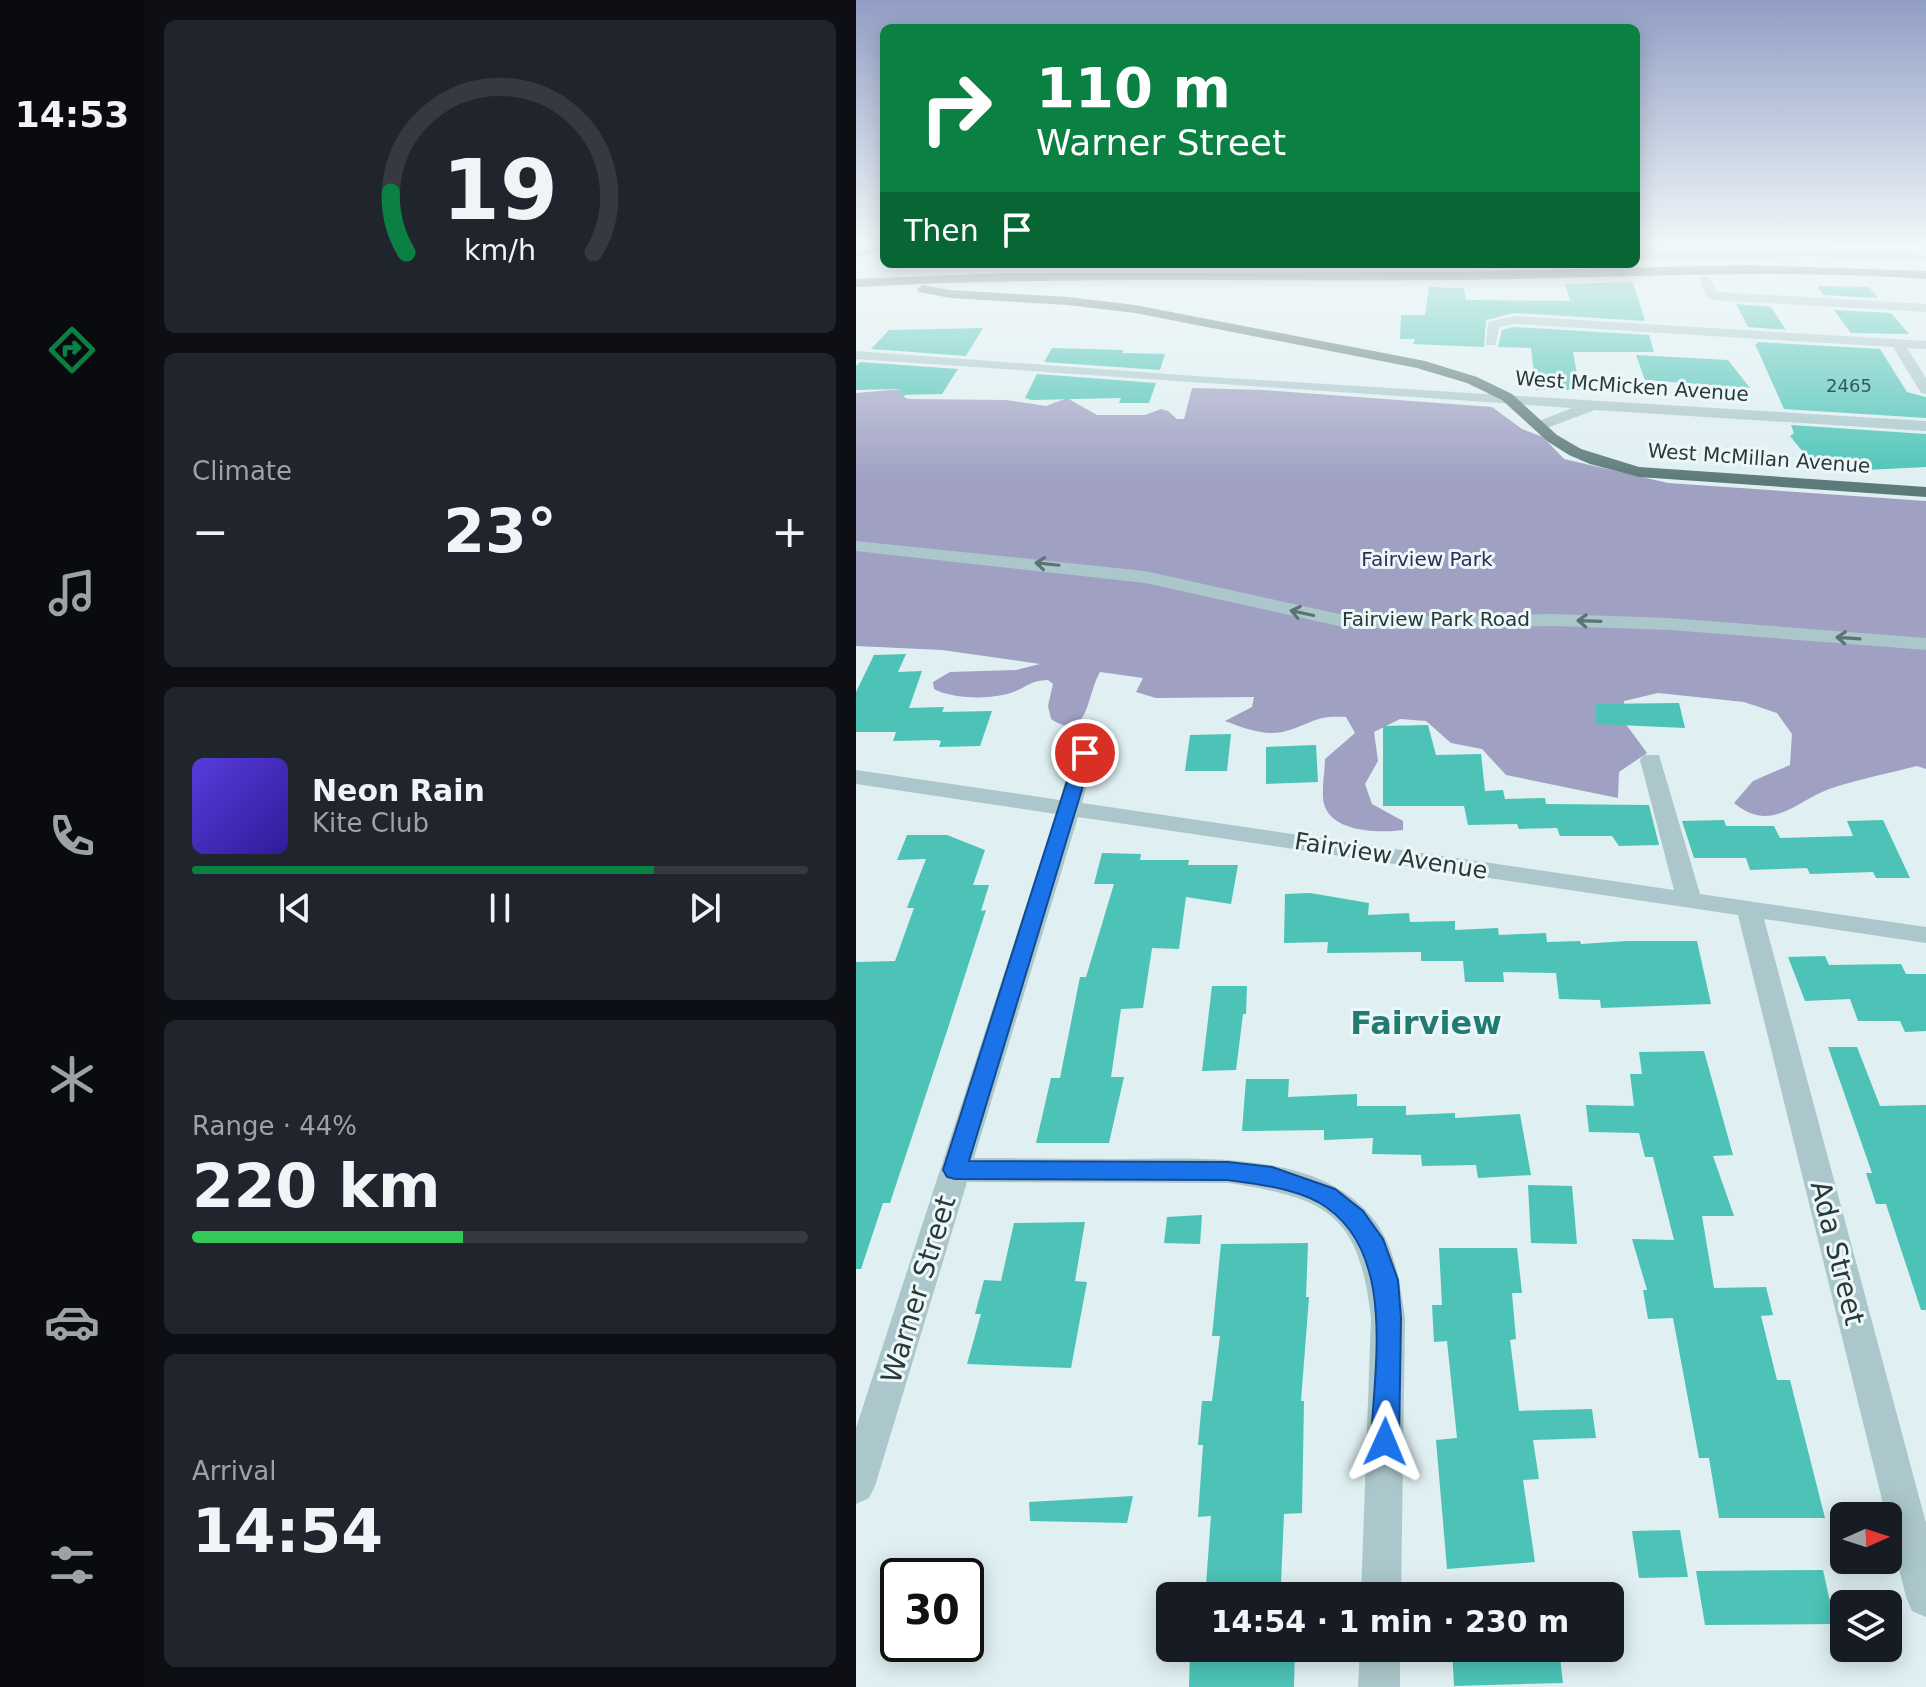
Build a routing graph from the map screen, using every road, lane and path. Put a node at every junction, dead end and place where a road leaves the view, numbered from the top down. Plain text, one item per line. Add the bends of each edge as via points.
1 (1220, 325) edge
2 (1494, 325) edge
3 (1593, 325) edge
4 (1491, 342) dead end
5 (1897, 343) junction
6 (1926, 345) edge
7 (856, 355) edge
8 (1445, 371) junction
9 (1926, 390) edge
10 (1428, 392) junction
11 (1507, 397) junction
12 (1599, 404) junction
13 (1539, 426) junction
14 (1926, 426) edge
15 (1926, 492) edge
16 (856, 546) edge
17 (1926, 644) edge
18 (1092, 725) dead end
19 (1651, 760) dead end
20 (856, 777) edge
21 (1069, 808) junction
22 (1690, 901) junction
23 (1749, 910) junction
24 (1926, 935) edge
25 (955, 1170) junction
26 (856, 1486) edge
27 (1381, 1582) edge
28 (1926, 1597) edge
29 (1380, 1662) edge
30 (1379, 1687) edge

1 - 8 main road, West McMillan Avenue
2 - 4 street
3 - 5 street
5 - 6 street
5 - 9 street
7 - 10 street, West McMicken Avenue
8 - 10 street
8 - 11 main road, West McMillan Avenue
10 - 11 street, West McMicken Avenue
11 - 12 street, West McMicken Avenue
11 - 13 main road, West McMillan Avenue
12 - 13 street
12 - 14 street, West McMicken Avenue
13 - 15 main road, West McMillan Avenue via 1575,452 1639,472
17 -> 16 street, Fairview Park Road via 1670,624 1339,620 1145,577
18 - 21 street, Warner Street
19 - 22 street
20 - 21 street, Fairview Avenue
21 - 22 street, Fairview Avenue
21 - 25 street, Warner Street
22 - 23 street, Fairview Avenue
23 - 24 street, Fairview Avenue
23 - 28 street, Ada Street
25 - 26 street, Warner Street
25 - 27 street via 1228,1171 1304,1186 1354,1217 1374,1246 1386,1280
29 - 30 street

